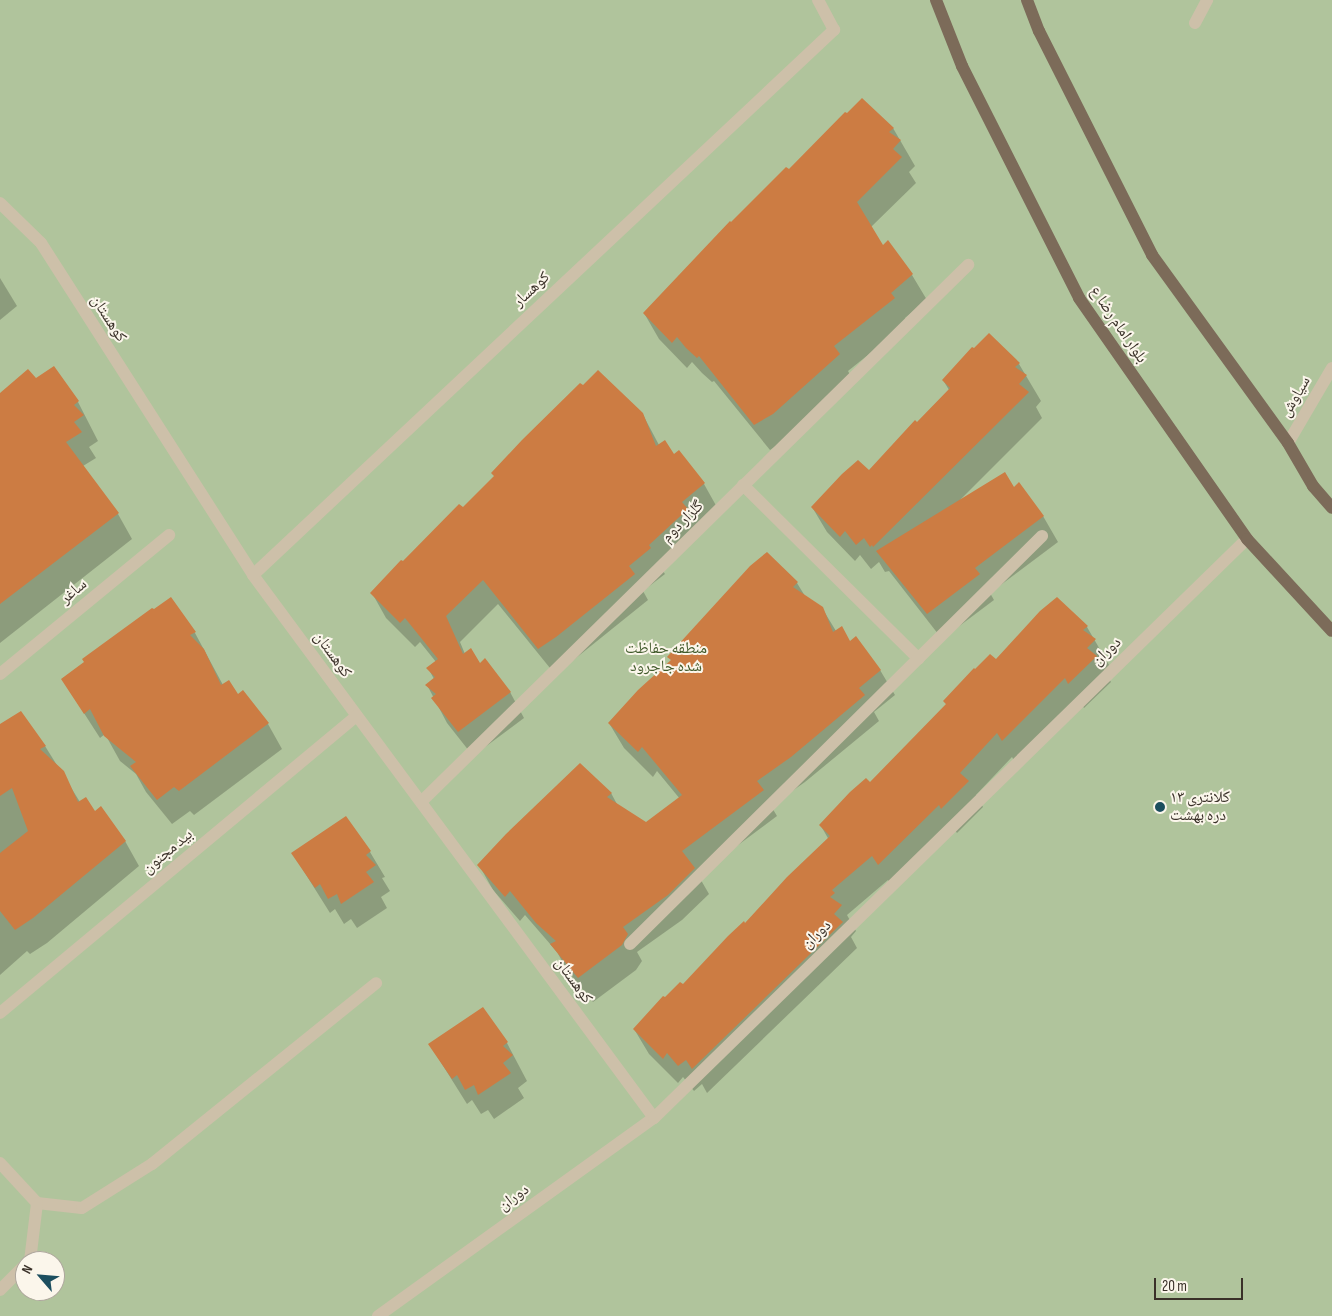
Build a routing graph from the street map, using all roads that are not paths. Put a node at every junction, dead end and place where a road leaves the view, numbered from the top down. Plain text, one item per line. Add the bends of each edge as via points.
1 (818, 0) edge
2 (936, 0) edge
3 (1027, 0) edge
4 (1208, 0) edge
5 (1195, 23) dead end
6 (0, 203) edge
7 (968, 265) dead end
8 (1332, 368) edge
9 (1288, 443) junction
10 (743, 485) junction
11 (1332, 508) edge
12 (169, 535) dead end
13 (1042, 536) dead end
14 (1247, 539) junction
15 (252, 575) junction
16 (1332, 632) edge
17 (919, 659) junction
18 (0, 674) edge
19 (357, 716) junction
20 (421, 802) junction
21 (630, 944) dead end
22 (376, 983) dead end
23 (0, 1013) edge
24 (654, 1118) junction
25 (0, 1163) edge
26 (37, 1203) junction
27 (31, 1251) edge
28 (15, 1276) edge
29 (0, 1290) edge
30 (378, 1316) edge

1 - 15 street, کوهسار via 834,30
2 - 14 main road, بلوار امام رضا ع via 962,66 1079,298
3 - 9 main road via 1039,31 1152,255
4 - 5 street
6 - 15 street, کوهستان via 41,243
7 - 10 street, گلزار دوم
8 - 9 street, سیاوش
9 - 11 main road via 1313,486
10 - 17 street
10 - 20 street, گلزار دوم
12 - 18 street, ساغر
13 - 17 street
14 - 16 main road, بلوار امام رضا ع
14 - 24 street, دوران
15 - 19 street, کوهستان
17 - 21 street
19 - 20 street, کوهستان
19 - 23 street, بید مجنون
20 - 24 street, کوهستان
22 - 26 street via 152,1164 82,1208
24 - 30 street, دوران
25 - 26 street
26 - 27 street
28 - 29 street

